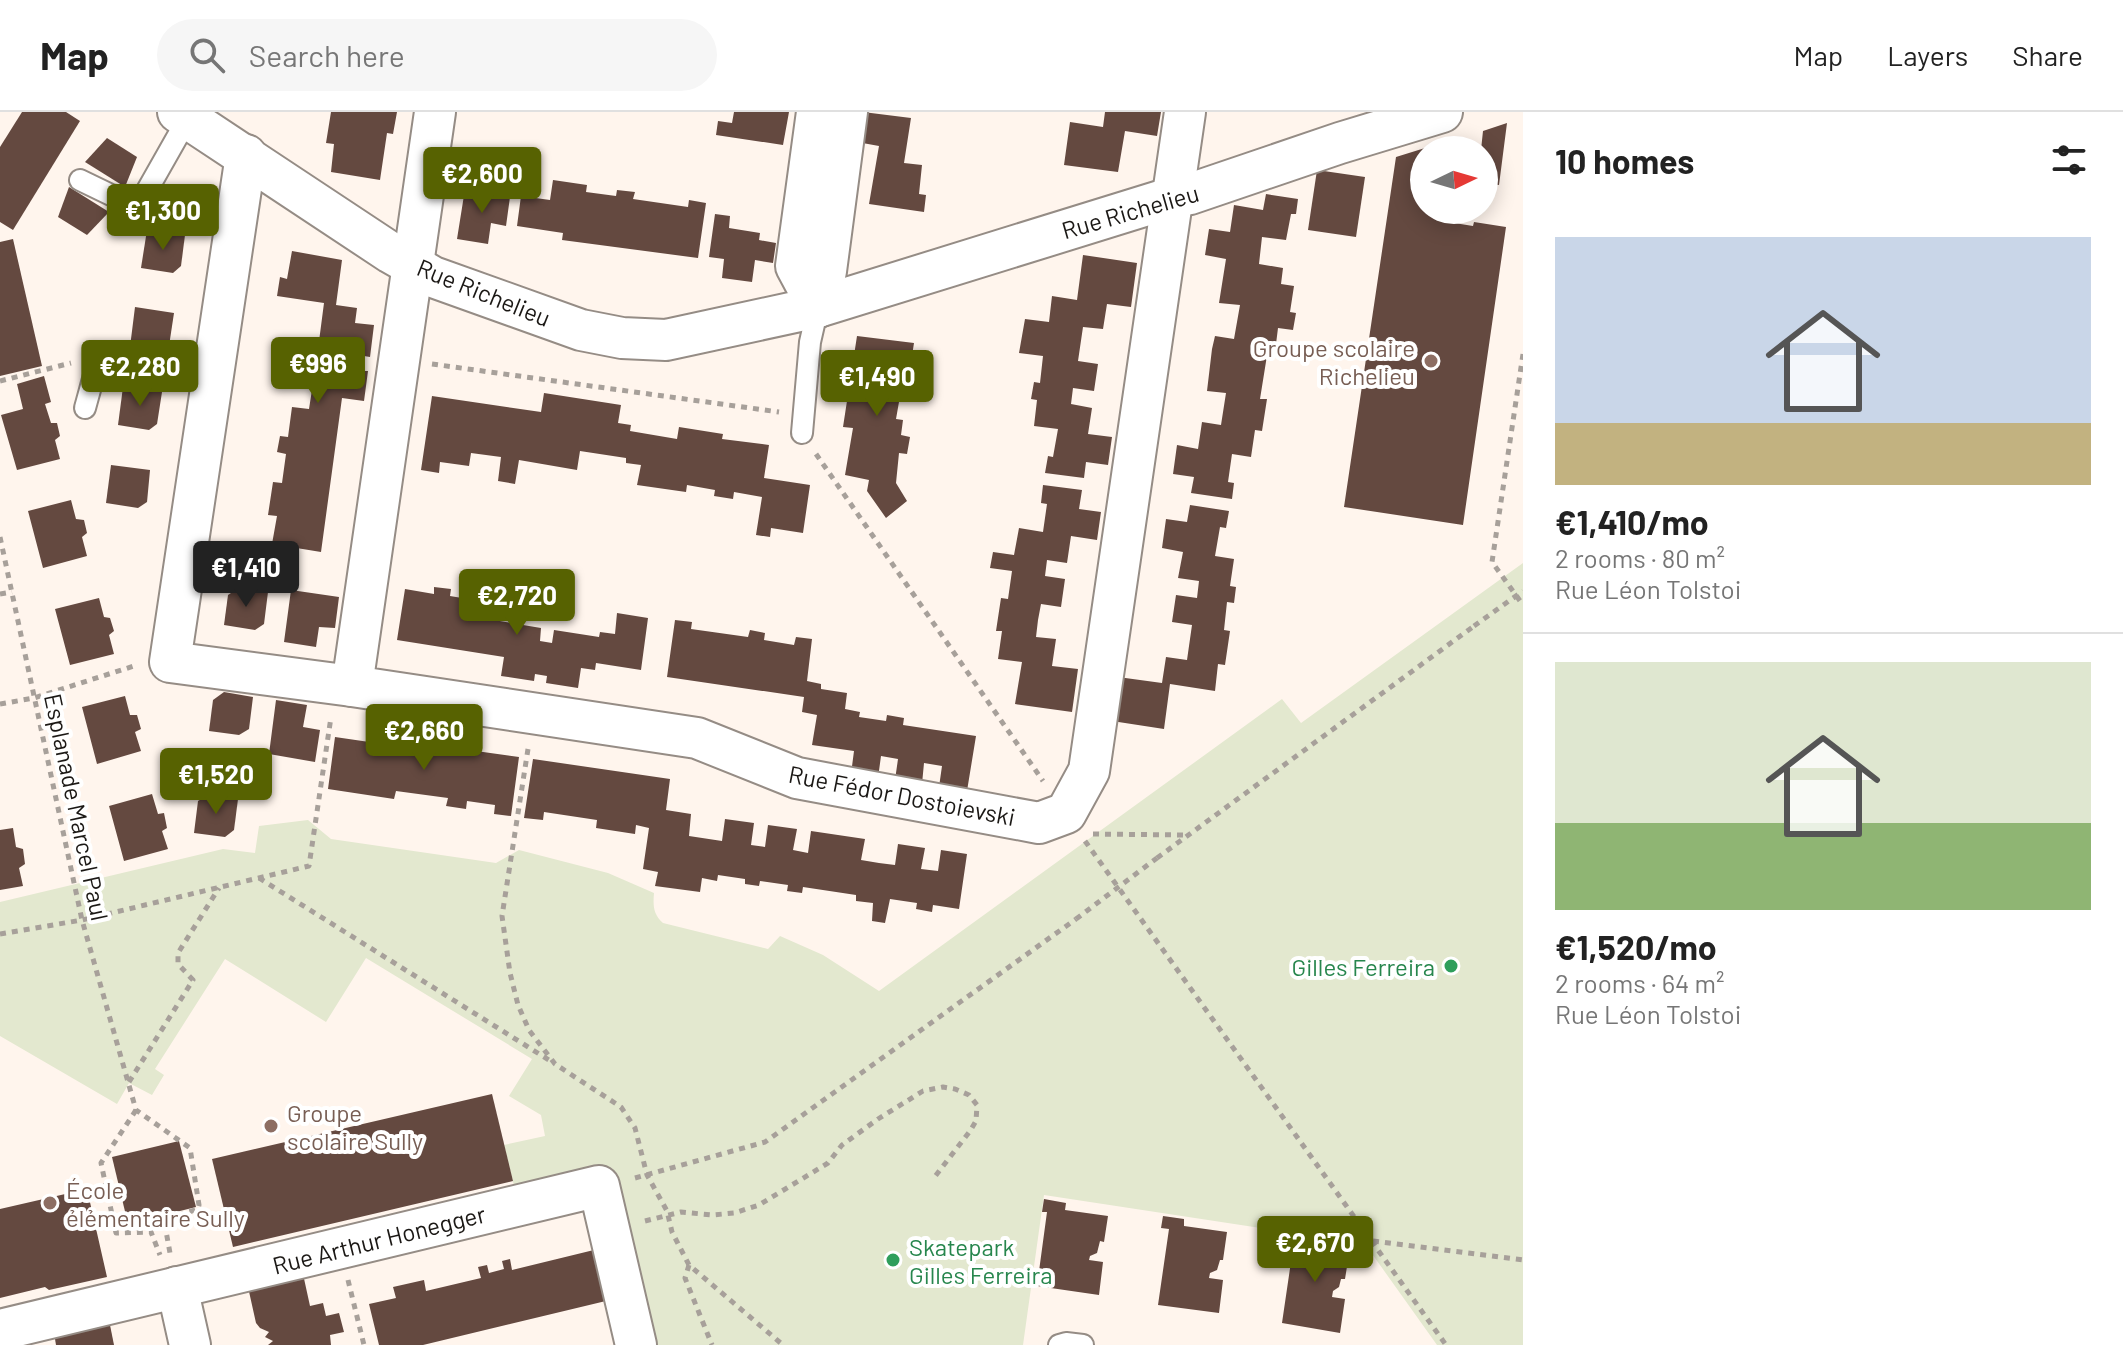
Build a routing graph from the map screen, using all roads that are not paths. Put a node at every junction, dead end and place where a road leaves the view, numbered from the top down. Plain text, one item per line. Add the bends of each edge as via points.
1 (435, 112) edge
2 (817, 112) edge
3 (847, 112) edge
4 (1185, 112) edge
5 (1442, 112) edge
6 (183, 115) edge
7 (246, 155) junction
8 (80, 180) dead end
9 (1173, 197) junction
10 (413, 265) junction
11 (818, 307) junction
12 (214, 368) junction
13 (85, 408) dead end
14 (802, 424) road end
15 (344, 685) junction
16 (177, 1287) junction
17 (0, 1330) edge
18 (190, 1345) edge
19 (636, 1345) edge
20 (1059, 1345) edge
21 (1083, 1345) edge

1 - 10 street
2 - 11 street via 796,266
3 - 11 street
4 - 9 street
5 - 9 street, Rue Richelieu
6 - 7 street, Rue Richelieu
6 - 8 lane, Rue Richelieu via 141,201 111,195
7 - 10 street, Rue Richelieu
7 - 12 street
9 - 11 street, Rue Richelieu
9 - 15 street, Rue Fédor Dostoievski via 1080,824 1039,823 797,778 697,738
10 - 11 street, Rue Richelieu via 581,330 622,338 666,340
10 - 15 street
11 - 14 lane
12 - 13 lane via 135,355 99,357
12 - 15 street, Rue Fédor Dostoievski via 170,662
16 - 17 street, Rue Arthur Honegger
16 - 18 street
16 - 19 street, Rue Arthur Honegger via 599,1186
20 - 21 lane

